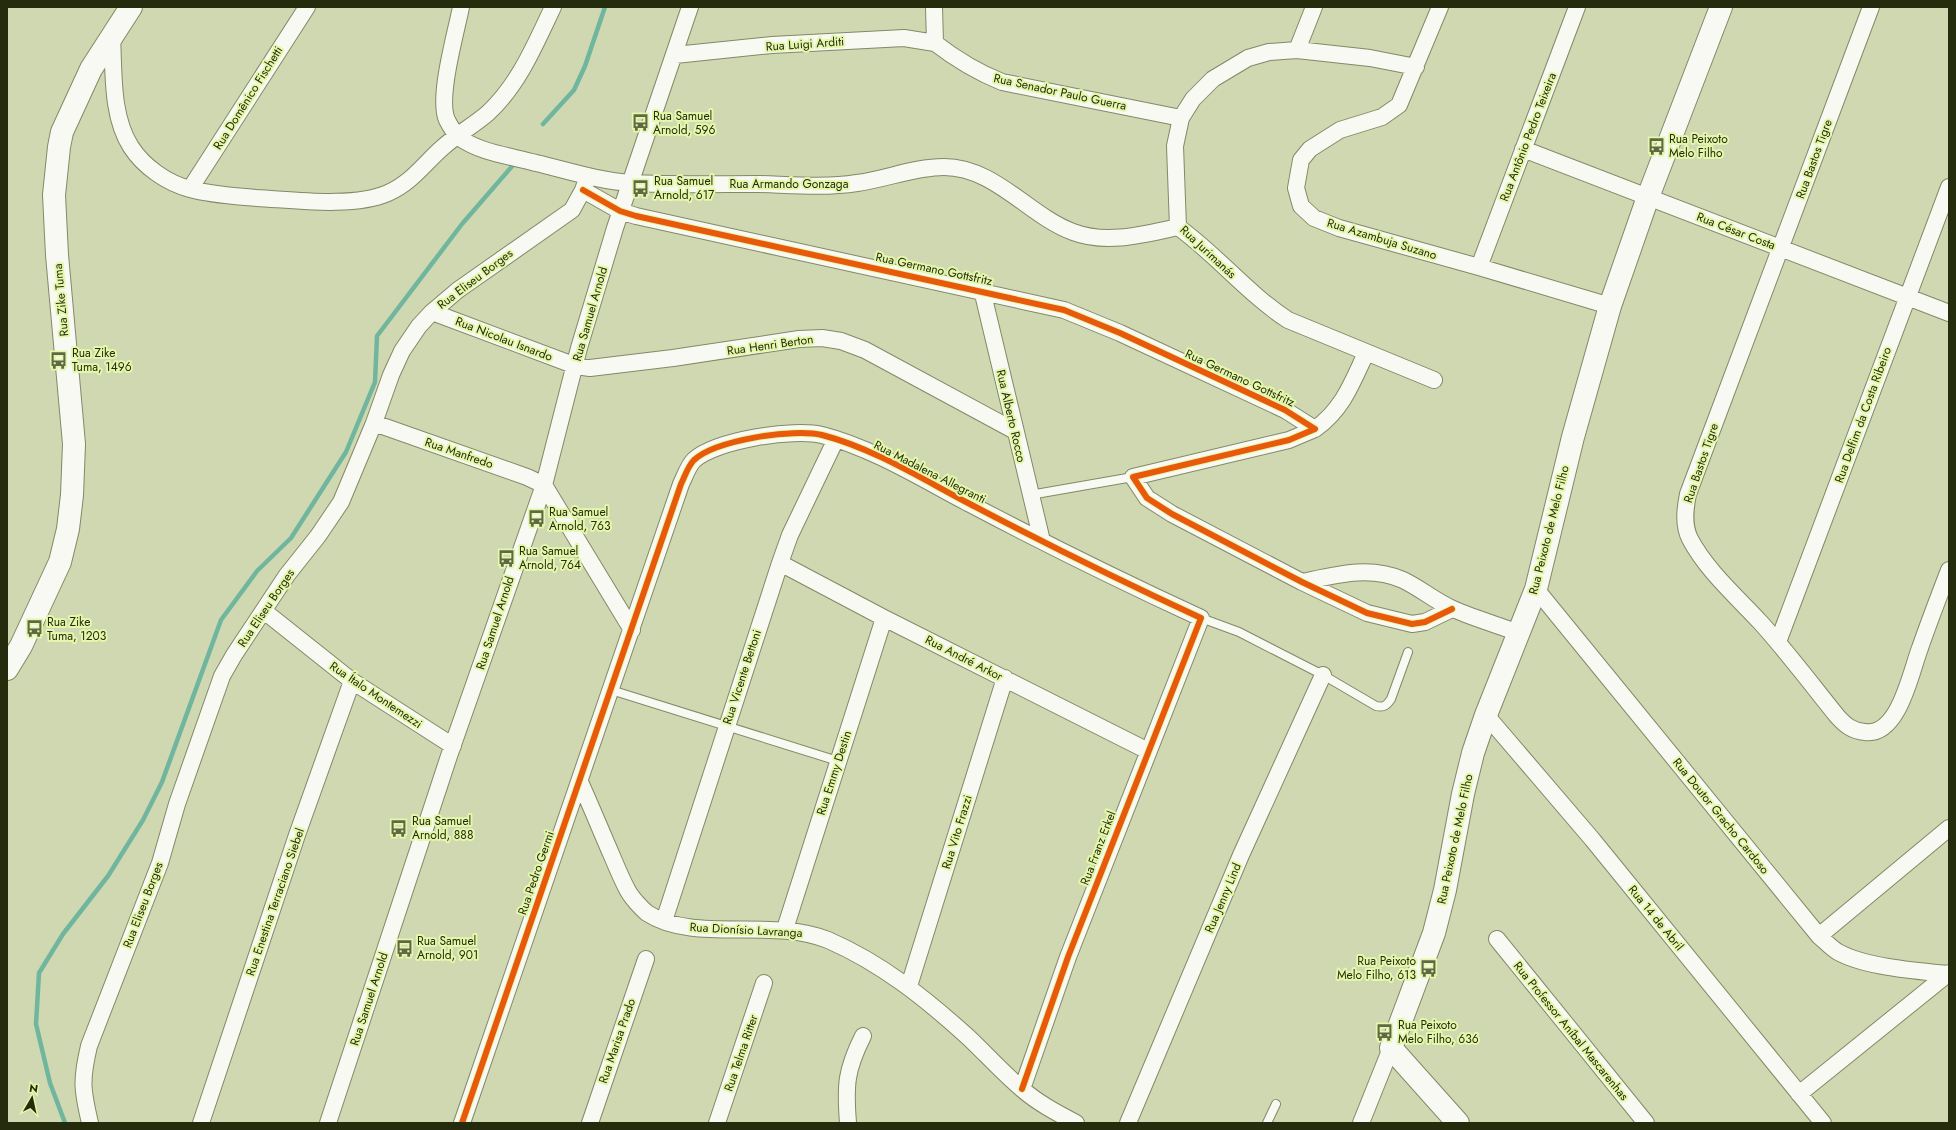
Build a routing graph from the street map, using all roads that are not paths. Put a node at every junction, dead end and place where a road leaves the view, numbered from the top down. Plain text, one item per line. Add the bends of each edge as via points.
1 (131, 7) edge
2 (307, 7) edge
3 (460, 7) edge
4 (553, 7) edge
5 (690, 7) edge
6 (934, 7) edge
7 (1314, 7) edge
8 (1440, 7) edge
9 (1577, 7) edge
10 (1721, 7) edge
11 (1871, 7) edge
12 (112, 37) junction
13 (935, 43) junction
14 (1297, 50) junction
15 (675, 55) junction
16 (1416, 67) junction
17 (1181, 118) junction
18 (458, 136) junction
19 (1523, 150) junction
20 (586, 183) junction
21 (629, 183) junction
22 (1949, 187) edge
23 (190, 189) junction
24 (1648, 197) junction
25 (620, 211) junction
26 (1178, 227) junction
27 (1781, 249) junction
28 (1479, 267) junction
29 (982, 290) junction
30 (1907, 296) junction
31 (1610, 306) junction
32 (432, 312) junction
33 (1949, 313) edge
34 (1366, 353) junction
35 (576, 366) junction
36 (1434, 380) dead end
37 (374, 423) junction
38 (1315, 429) junction
39 (1015, 431) junction
40 (836, 439) junction
41 (1133, 477) junction
42 (544, 485) junction
43 (1030, 495) junction
44 (1042, 541) junction
45 (780, 563) junction
46 (1949, 570) edge
47 (1302, 582) junction
48 (1536, 589) junction
49 (1452, 609) junction
50 (264, 611) junction
51 (884, 618) junction
52 (1201, 618) junction
53 (632, 630) junction
54 (1519, 633) junction
55 (1778, 642) junction
56 (1408, 652) dead end
57 (7, 669) edge
58 (1322, 676) junction
59 (1005, 678) junction
60 (352, 681) junction
61 (611, 690) junction
62 (1486, 715) junction
63 (726, 727) junction
64 (453, 746) junction
65 (1148, 751) junction
66 (838, 761) junction
67 (580, 782) junction
68 (1949, 828) edge
69 (664, 921) junction
70 (785, 930) junction
71 (1819, 936) junction
72 (1497, 939) dead end
73 (646, 959) dead end
74 (1948, 974) edge
75 (764, 983) dead end
76 (909, 986) junction
77 (863, 1036) dead end
78 (1391, 1048) junction
79 (1022, 1089) junction
80 (1799, 1094) junction
81 (1276, 1104) dead end
82 (90, 1123) edge
83 (201, 1123) edge
84 (328, 1123) edge
85 (462, 1123) edge
86 (590, 1123) edge
87 (717, 1123) edge
88 (848, 1123) edge
89 (1076, 1123) edge
90 (1128, 1123) edge
91 (1267, 1123) edge
92 (1361, 1123) edge
93 (1458, 1123) edge
94 (1646, 1123) edge
95 (1823, 1123) edge

1 - 12 street, Rua Zike Tuma
2 - 23 street, Rua Domênico Fischetti
3 - 18 street via 443,108 447,122
4 - 18 street via 529,57 512,85 489,112
5 - 15 street, Rua Samuel Arnold
6 - 13 street
7 - 14 street
8 - 16 street, Rua Azambuja Suzano
9 - 19 street, Rua Antônio Pedro Teixeira
10 - 24 street, Rua Peixoto de Melo Filho
11 - 27 street, Rua Bastos Tigre
12 - 23 street via 117,107 122,128 131,146 150,168 174,183
12 - 57 street, Rua Zike Tuma via 91,69 62,132 55,168 57,255 74,444 68,529 60,562 21,646
13 - 15 street, Rua Luigi Arditi via 904,38 772,45
13 - 17 street, Rua Senador Paulo Guerra via 975,71 1002,82
14 - 16 street, Rua Jurimanás via 1370,58
14 - 17 street, Rua Jurimanás via 1269,52 1248,58 1213,79 1193,99
15 - 21 street, Rua Samuel Arnold
16 - 28 street, Rua Azambuja Suzano via 1399,105 1382,117 1340,130 1310,149 1301,160 1297,175 1296,188 1301,206 1314,218 1339,228
17 - 26 street, Rua Jurimanás via 1175,146
18 - 20 street, Rua Armando Gonzaga via 485,150
18 - 23 street via 444,146 407,183 387,193 365,199 305,201 220,195
19 - 24 street, Rua César Costa
19 - 28 street, Rua Antônio Pedro Teixeira
20 - 21 street, Rua Armando Gonzaga
20 - 25 street, Rua Germano Gottsfritz
20 - 32 street, Rua Eliseu Borges via 572,210 458,290
21 - 25 street, Rua Samuel Arnold
21 - 26 street, Rua Armando Gonzaga via 824,186 857,184 915,170 959,168 998,185 1054,224 1075,233 1097,238 1122,237
22 - 30 street, Rua Delfim da Costa Ribeiro
24 - 27 street, Rua César Costa
24 - 31 street, Rua Peixoto de Melo Filho
25 - 29 street, Rua Germano Gottsfritz
25 - 35 street, Rua Samuel Arnold via 579,348
26 - 34 street, Rua Jurimanás via 1194,238 1269,308 1288,320
27 - 30 street, Rua César Costa
27 - 55 street, Rua Bastos Tigre via 1688,494 1685,510 1690,539 1707,563
28 - 31 street, Rua Azambuja Suzano
29 - 38 street, Rua Germano Gottsfritz via 1064,310 1092,321 1285,410
29 - 39 street, Rua Alberto Rocco
30 - 33 street, Rua César Costa
30 - 55 street, Rua Delfim da Costa Ribeiro
31 - 48 street, Rua Peixoto de Melo Filho via 1573,437
32 - 35 street, Rua Nicolau Isnardo
32 - 37 street, Rua Eliseu Borges via 402,351
34 - 36 street, Rua Jurimanás
34 - 38 street via 1340,407
35 - 39 street, Rua Henri Berton via 590,368 822,338 841,341 865,350
35 - 42 street, Rua Samuel Arnold
37 - 42 street, Rua Manfredo via 527,476
37 - 50 street, Rua Eliseu Borges via 341,502
38 - 41 street via 1289,440
39 - 43 street, Rua Alberto Rocco
40 - 44 street, Rua Madalena Allegranti via 904,470
40 - 45 street, Rua Vicente Bettoni via 790,535
40 - 53 street, Rua Madalena Allegranti via 804,432 774,434 740,441 706,452 695,459 681,484
41 - 43 lane
41 - 47 street via 1147,498 1157,505
42 - 53 street
42 - 64 street, Rua Samuel Arnold
43 - 44 street, Rua Alberto Rocco
44 - 52 street, Rua Madalena Allegranti
45 - 51 street, Rua André Arkor
45 - 63 street, Rua Vicente Bettoni
46 - 55 street, Rua Bastos Tigre via 1904,698 1883,728 1870,733 1846,726
47 - 49 street via 1345,573 1383,573 1402,579
47 - 49 street via 1367,613 1412,624 1425,622
48 - 54 street, Rua Peixoto de Melo Filho
48 - 71 street, Rua Doutor Gracho Cardoso
49 - 54 street
50 - 60 street, Rua Ítalo Montemezzi
50 - 82 street, Rua Eliseu Borges via 222,676 177,804 160,863 89,1046 83,1074 83,1092
51 - 59 street, Rua André Arkor
51 - 66 street, Rua Emmy Destin
52 - 58 lane via 1239,632
52 - 65 street, Rua Franz Erkel
53 - 61 street, Rua Pedro Germi
54 - 62 street, Rua Peixoto de Melo Filho
56 - 58 lane via 1391,699 1382,707 1370,704
58 - 90 street, Rua Jenny Lind via 1241,855
59 - 65 street, Rua André Arkor
59 - 76 street, Rua Vito Frazzi
60 - 64 street, Rua Ítalo Montemezzi
60 - 83 street, Rua Enestina Terraciano Siebel via 297,835
61 - 63 lane
61 - 67 street, Rua Pedro Germi
62 - 78 street, Rua Peixoto de Melo Filho via 1473,753 1446,890 1434,933
62 - 80 street, Rua 14 de Abril via 1592,839
63 - 66 lane
63 - 69 street, Rua Vicente Bettoni
64 - 84 street, Rua Samuel Arnold
65 - 79 street, Rua Franz Erkel via 1068,957
66 - 70 street, Rua Emmy Destin
67 - 69 street, Rua Dionísio Lavranga via 628,893 646,912
67 - 85 street, Rua Pedro Germi
68 - 71 street
69 - 70 street, Rua Dionísio Lavranga via 715,929
70 - 76 street, Rua Dionísio Lavranga via 804,932 828,940 873,963
71 - 74 street, Rua Doutor Gracho Cardoso via 1838,952 1854,958 1880,965
72 - 94 street, Rua Professor Aníbal Mascarenhas
73 - 86 street, Rua Marisa Prado
74 - 80 street
75 - 87 street, Rua Telma Ritter
76 - 79 street, Rua Dionísio Lavranga via 968,1037
77 - 88 street via 850,1066 846,1085
78 - 92 street, Rua Peixoto de Melo Filho
78 - 93 street
79 - 89 street, Rua Dionísio Lavranga
80 - 95 street, Rua 14 de Abril
81 - 91 lane

